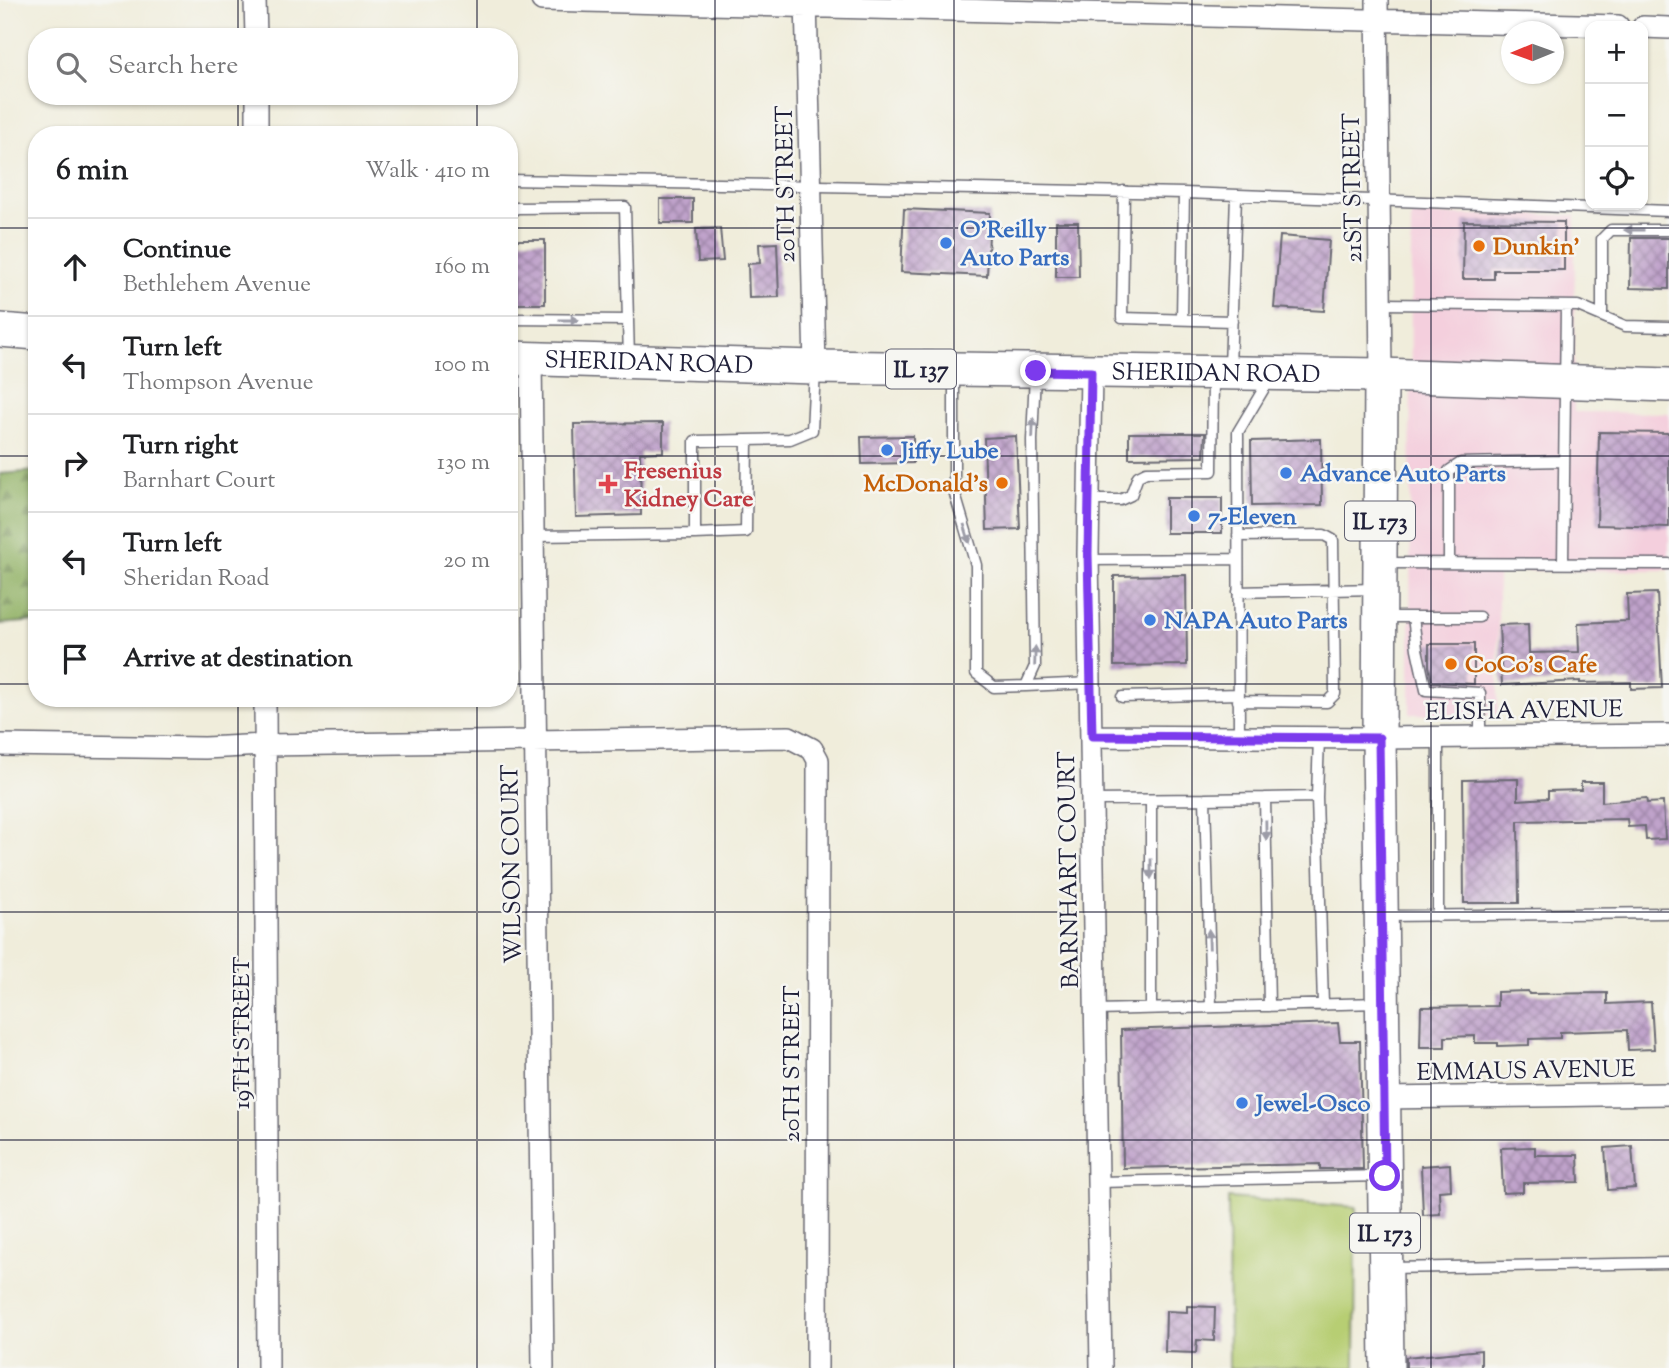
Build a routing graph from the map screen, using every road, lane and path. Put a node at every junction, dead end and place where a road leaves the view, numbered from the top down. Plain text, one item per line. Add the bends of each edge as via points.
1 (255, 0) edge
2 (542, 0) edge
3 (806, 3) edge
4 (1377, 10) edge
5 (1585, 24) edge
6 (1648, 27) edge
7 (256, 28) edge
8 (1669, 28) edge
9 (257, 105) edge
10 (257, 126) edge
11 (518, 180) edge
12 (811, 186) junction
13 (1124, 191) junction
14 (1184, 193) junction
15 (1236, 196) junction
16 (1378, 201) junction
17 (518, 208) edge
18 (1669, 211) edge
19 (1669, 230) edge
20 (1380, 304) junction
21 (1566, 307) junction
22 (1602, 315) junction
23 (518, 319) edge
24 (1182, 319) junction
25 (628, 320) junction
26 (1232, 320) junction
27 (1669, 327) edge
28 (0, 330) edge
29 (28, 332) edge
30 (520, 358) edge
31 (629, 362) junction
32 (815, 367) junction
33 (954, 370) junction
34 (1036, 371) junction
35 (1091, 372) junction
36 (1222, 374) junction
37 (1272, 374) junction
38 (1381, 376) junction
39 (1566, 383) junction
40 (1669, 385) edge
41 (747, 440) junction
42 (1564, 461) junction
43 (1089, 500) junction
44 (695, 534) junction
45 (533, 536) junction
46 (1238, 536) junction
47 (1238, 558) junction
48 (1088, 560) junction
49 (1448, 563) junction
50 (1563, 563) junction
51 (1669, 564) edge
52 (1334, 590) junction
53 (1380, 590) junction
54 (1238, 592) junction
55 (1413, 617) junction
56 (1479, 617) dead end
57 (1091, 683) junction
58 (1026, 686) junction
59 (1122, 697) dead end
60 (1239, 698) junction
61 (265, 707) edge
62 (1669, 735) edge
63 (1092, 736) junction
64 (1239, 737) junction
65 (1319, 737) junction
66 (1438, 737) junction
67 (1480, 737) junction
68 (1379, 738) junction
69 (536, 742) junction
70 (266, 744) junction
71 (0, 745) edge
72 (1317, 797) junction
73 (1265, 798) junction
74 (1205, 799) junction
75 (1093, 800) junction
76 (1151, 800) junction
77 (1669, 913) edge
78 (1381, 916) junction
79 (1438, 916) junction
80 (1382, 1003) junction
81 (1323, 1004) junction
82 (1269, 1006) junction
83 (1211, 1007) junction
84 (1151, 1009) junction
85 (1096, 1010) junction
86 (1669, 1094) edge
87 (1384, 1098) junction
88 (1385, 1176) junction
89 (1098, 1182) junction
90 (1669, 1263) edge
91 (1386, 1268) junction
92 (268, 1368) edge
93 (543, 1368) edge
94 (817, 1368) edge
95 (1101, 1368) edge
96 (1387, 1368) edge

1 - 7 street
2 - 3 street
3 - 4 street
3 - 12 street, 20TH STREET
4 - 5 street
4 - 16 street, 21ST STREET
6 - 8 street
9 - 10 street
11 - 12 lane
12 - 13 lane
12 - 32 street, 20TH STREET
13 - 14 lane
13 - 24 lane via 1122,318
14 - 15 lane
14 - 24 lane
15 - 16 lane
15 - 26 lane
16 - 18 lane
16 - 20 street, 21ST STREET
17 - 25 lane via 625,206
19 -> 22 lane via 1611,230 1602,240
20 - 21 lane
20 - 38 street, 21ST STREET
21 - 22 lane via 1578,306
21 - 39 lane
22 - 27 lane via 1625,326
23 -> 25 lane
24 - 26 lane
25 - 31 lane
26 - 36 lane
28 - 29 main road
30 - 31 main road, SHERIDAN ROAD / IL 137
30 - 45 street, WILSON COURT
31 - 32 main road, SHERIDAN ROAD / IL 137
32 - 33 main road, SHERIDAN ROAD / IL 137
32 - 41 lane via 812,430 790,439
33 - 34 main road, SHERIDAN ROAD / IL 137
33 -> 58 lane via 954,491 976,565 975,673 994,687
34 - 35 main road, SHERIDAN ROAD / IL 137
58 -> 34 lane via 1035,666 1032,440
35 - 36 main road, SHERIDAN ROAD / IL 137
35 - 43 street, BARNHART COURT
36 - 37 main road, SHERIDAN ROAD / IL 137
36 - 43 lane via 1212,471 1146,472 1138,476 1131,495 1120,500
37 - 38 main road, SHERIDAN ROAD / IL 137
37 - 46 lane via 1238,432
38 - 39 main road, SHERIDAN ROAD / IL 137
38 - 53 main road, IL 173
39 - 40 main road, SHERIDAN ROAD / IL 137
39 - 42 lane
41 - 44 lane via 746,533
41 - 44 lane via 695,441
42 - 49 lane via 1461,463 1449,471
42 - 50 lane
43 - 48 street, BARNHART COURT
44 - 45 lane
45 - 69 street, WILSON COURT
46 - 47 lane
46 - 52 lane via 1324,535 1333,540
47 - 48 lane
47 - 54 lane
48 - 57 street, BARNHART COURT
49 - 50 lane
49 - 53 lane
50 - 51 lane
52 - 53 lane
52 - 54 lane
52 - 60 lane via 1335,694 1327,702
53 - 55 lane
53 - 68 main road, IL 173
54 - 60 lane
55 - 56 lane
55 - 67 lane via 1426,690 1480,693
57 - 58 lane
57 - 63 street, BARNHART COURT
59 - 60 lane
60 - 64 lane
61 - 70 street, 19TH STREET
62 - 67 street, ELISHA AVENUE
63 - 64 street, ELISHA AVENUE
63 - 75 street, BARNHART COURT
64 - 65 street, ELISHA AVENUE
65 - 68 street, ELISHA AVENUE
65 - 72 lane
66 - 67 street, ELISHA AVENUE
66 - 68 street, ELISHA AVENUE
66 - 79 lane
68 - 78 main road, IL 173
69 - 70 street
69 - 93 street, WILSON COURT
69 - 94 street, 20TH STREET via 789,737 812,750 818,760
70 - 71 street via 205,748
70 - 92 street, 19TH STREET
72 - 73 lane
72 - 81 lane
73 - 74 lane
73 -> 82 lane
74 - 76 lane
83 -> 74 lane
75 - 76 lane
75 - 85 street, BARNHART COURT
76 -> 84 lane
77 - 79 lane
78 - 79 lane
78 - 80 main road, IL 173
80 - 81 lane
80 - 87 main road, IL 173
81 - 82 lane
82 - 83 lane
83 - 84 lane
84 - 85 lane
85 - 89 street, BARNHART COURT
86 - 87 street, EMMAUS AVENUE
87 - 88 main road, IL 173
88 - 89 lane
88 - 91 main road, IL 173
89 - 95 street, BARNHART COURT
90 - 91 lane
91 - 96 main road, IL 173

